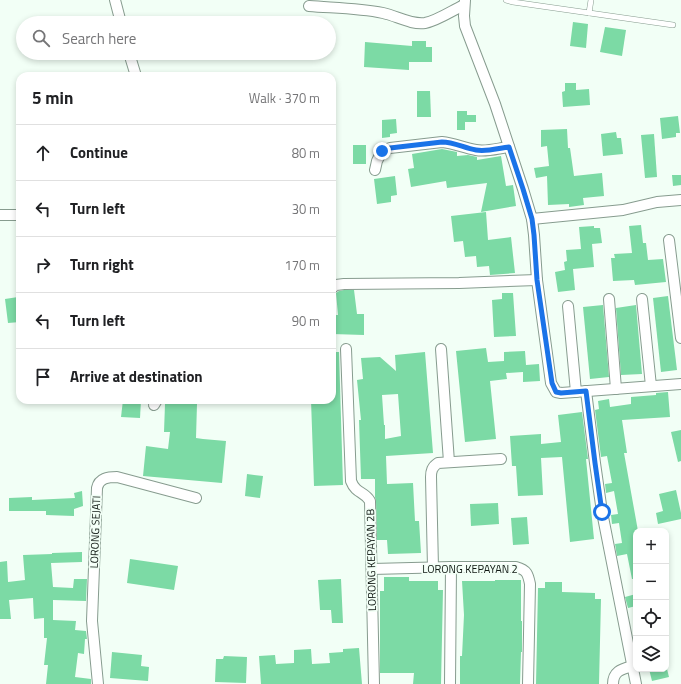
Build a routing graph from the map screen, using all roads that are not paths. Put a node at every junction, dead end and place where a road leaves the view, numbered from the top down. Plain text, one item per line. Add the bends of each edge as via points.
1 (115, 0) edge
2 (506, 0) edge
3 (591, 0) edge
4 (465, 2) edge
5 (528, 2) edge
6 (309, 6) dead end
7 (589, 13) junction
8 (119, 16) edge
9 (673, 25) dead end
10 (131, 60) edge
11 (135, 72) edge
12 (509, 147) junction
13 (375, 170) dead end
14 (681, 200) edge
15 (0, 214) edge
16 (16, 215) edge
17 (532, 219) junction
18 (669, 240) dead end
19 (537, 280) junction
20 (336, 285) edge
21 (609, 299) dead end
22 (642, 299) dead end
23 (568, 306) dead end
24 (681, 338) edge
25 (346, 349) dead end
26 (441, 349) dead end
27 (681, 384) edge
28 (651, 386) junction
29 (616, 390) junction
30 (586, 391) junction
31 (576, 392) junction
32 (501, 459) dead end
33 (449, 462) junction
34 (196, 498) dead end
35 (451, 567) junction
36 (433, 568) junction
37 (372, 569) junction
38 (632, 666) junction
39 (98, 684) edge
40 (374, 684) edge
41 (450, 684) edge
42 (528, 684) edge
43 (612, 684) edge
44 (636, 684) edge

1 - 8 street
2 - 5 lane
3 - 7 lane
4 - 6 street via 434,21 426,23 416,23 383,13
4 - 12 street via 465,26 490,87
5 - 7 lane
7 - 9 lane
10 - 11 street
12 - 13 street via 481,151 442,142 390,148 382,151
12 - 17 street
14 - 17 street via 657,202 623,210
15 - 16 street
17 - 19 street
18 - 24 street
19 - 20 street
19 - 31 street via 553,388 561,393
21 - 29 street
22 - 28 street
23 - 31 street
25 - 37 street, LORONG KEPAYAN 2B via 350,475 356,490 370,501
26 - 33 street
27 - 28 street
28 - 29 street
29 - 30 street
30 - 31 street
30 - 38 street via 602,512
32 - 33 street
33 - 36 street via 433,466 430,477
34 - 39 street, LORONG SEJATI via 117,477 109,477 98,483 92,621
35 - 36 street, LORONG KEPAYAN 2
35 - 41 street
35 - 42 street, LORONG KEPAYAN 2 via 516,567 526,572 530,584
36 - 37 street, LORONG KEPAYAN 2
37 - 40 street, LORONG KEPAYAN 2B
38 - 43 street via 615,674
38 - 44 street

